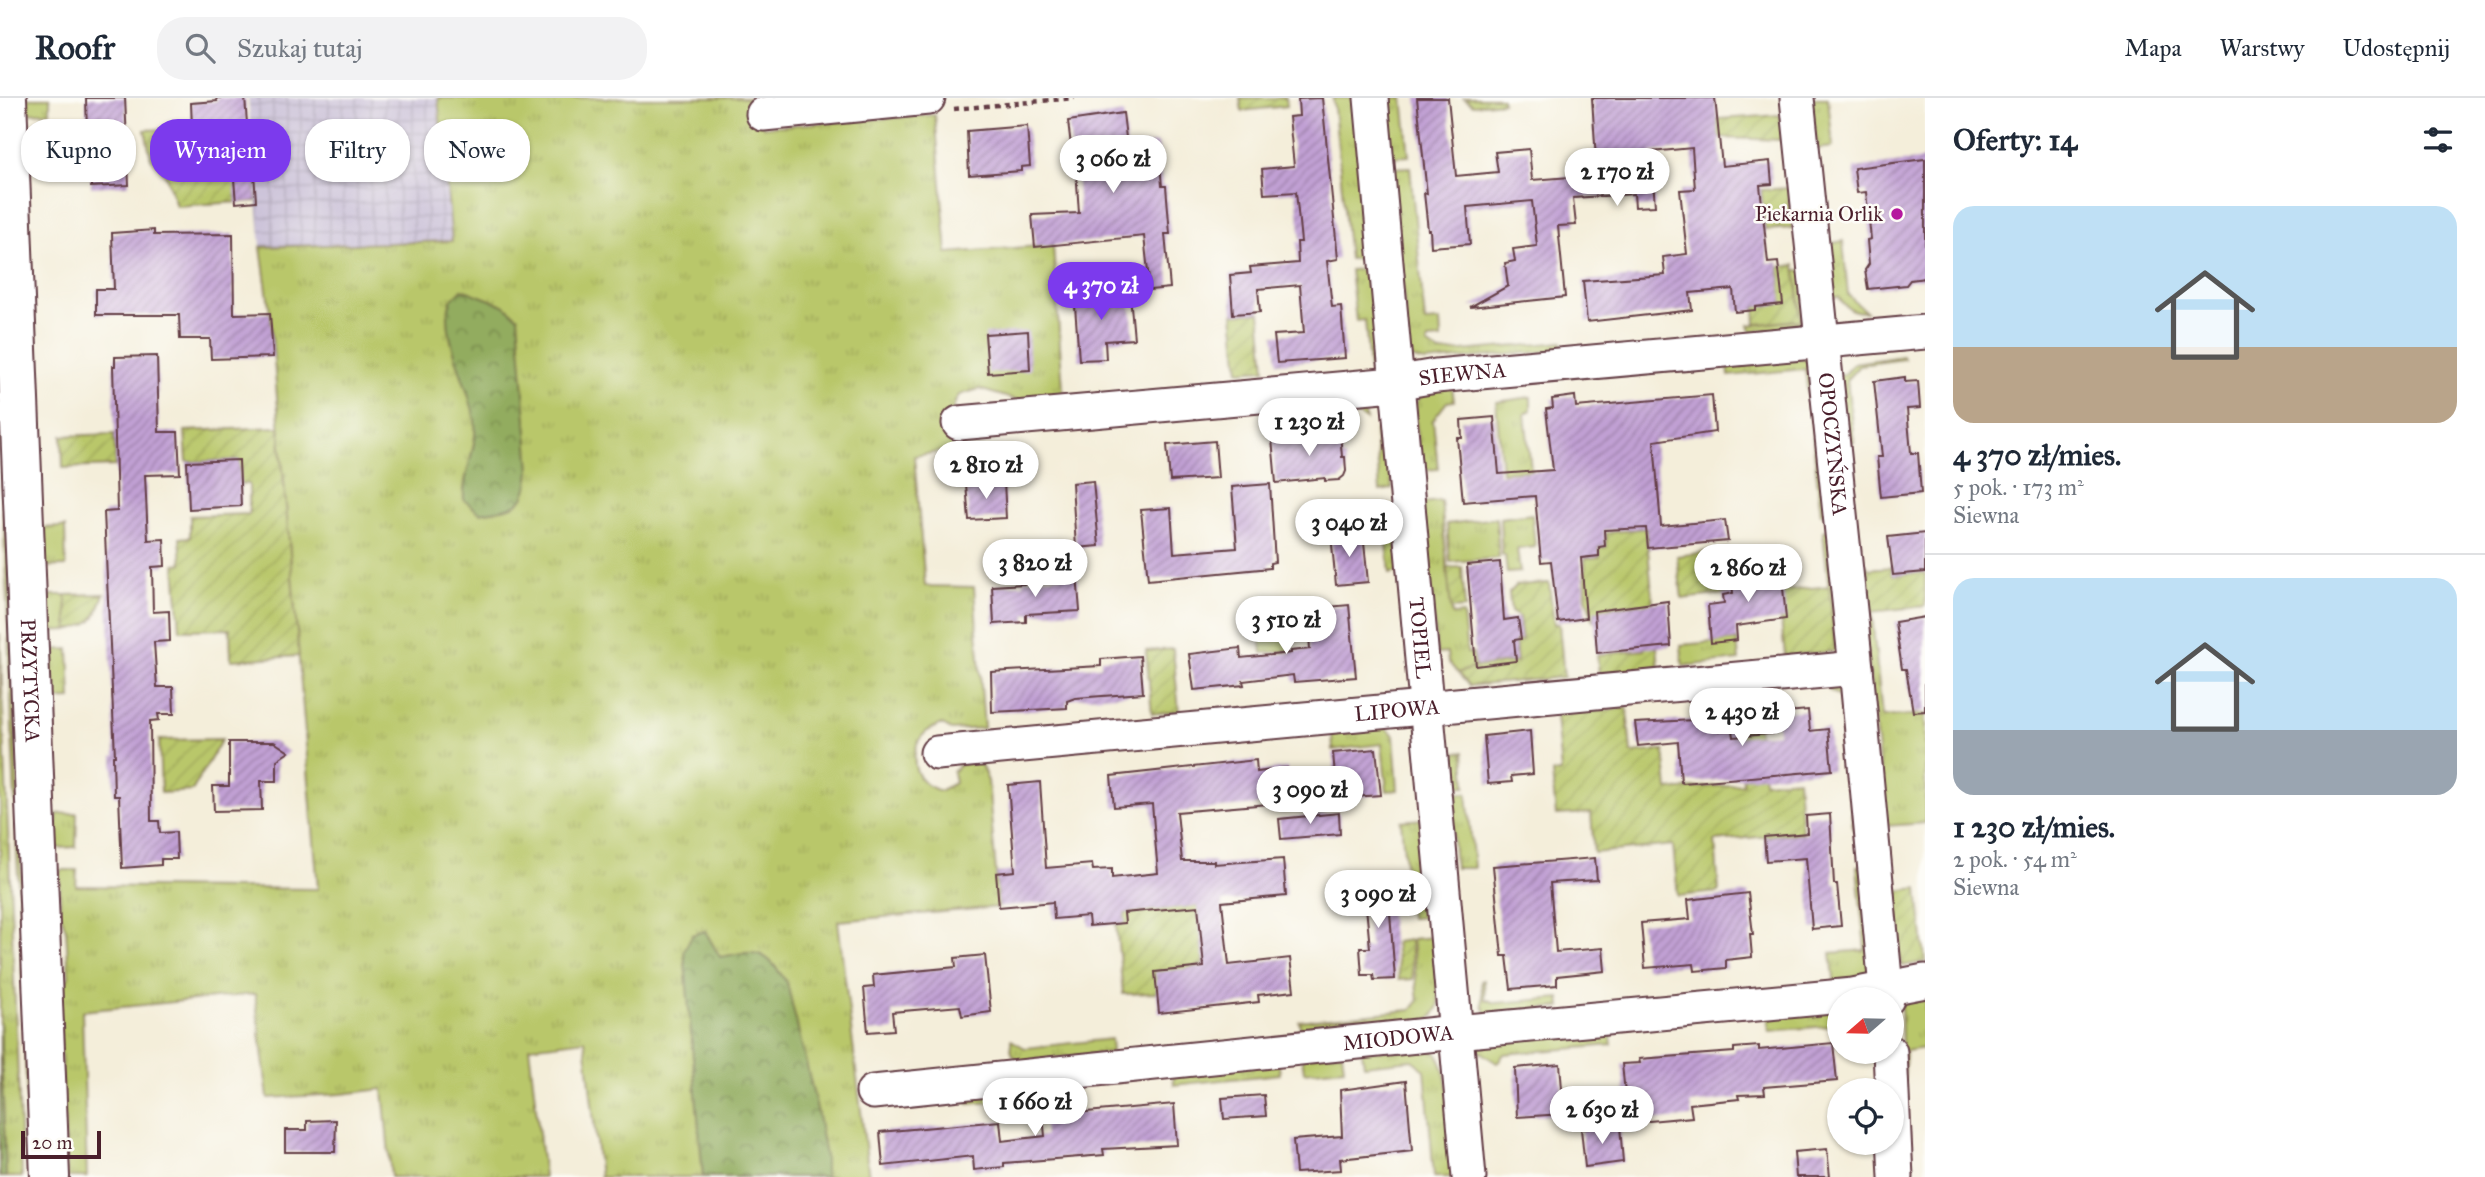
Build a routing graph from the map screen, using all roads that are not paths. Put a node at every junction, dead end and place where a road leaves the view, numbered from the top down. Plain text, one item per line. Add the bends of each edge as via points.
1 (7, 98) edge
2 (928, 98) edge
3 (1371, 98) edge
4 (1797, 98) edge
5 (763, 114) dead end
6 (1925, 331) edge
7 (1822, 342) junction
8 (1396, 382) junction
9 (959, 422) dead end
10 (1856, 668) junction
11 (1426, 709) junction
12 (937, 753) dead end
13 (1925, 981) edge
14 (1885, 987) edge
15 (1904, 988) edge
16 (1827, 997) edge
17 (1456, 1032) junction
18 (1891, 1064) edge
19 (873, 1092) dead end
20 (50, 1177) edge
21 (1469, 1177) edge
22 (1896, 1177) edge

1 - 20 main road, PRZYTYCKA
2 - 5 street
3 - 8 street, TOPIEL
4 - 7 street, OPOCZYŃSKA
6 - 7 street, SIEWNA
7 - 8 street, SIEWNA
7 - 10 street, OPOCZYŃSKA
8 - 9 street, SIEWNA
8 - 11 street, TOPIEL
10 - 11 street, LIPOWA
10 - 14 street, OPOCZYŃSKA
11 - 12 street, LIPOWA
11 - 17 street, TOPIEL
13 - 15 street, MIODOWA
16 - 17 street, MIODOWA
17 - 19 street, MIODOWA
17 - 21 street, TOPIEL
18 - 22 street

